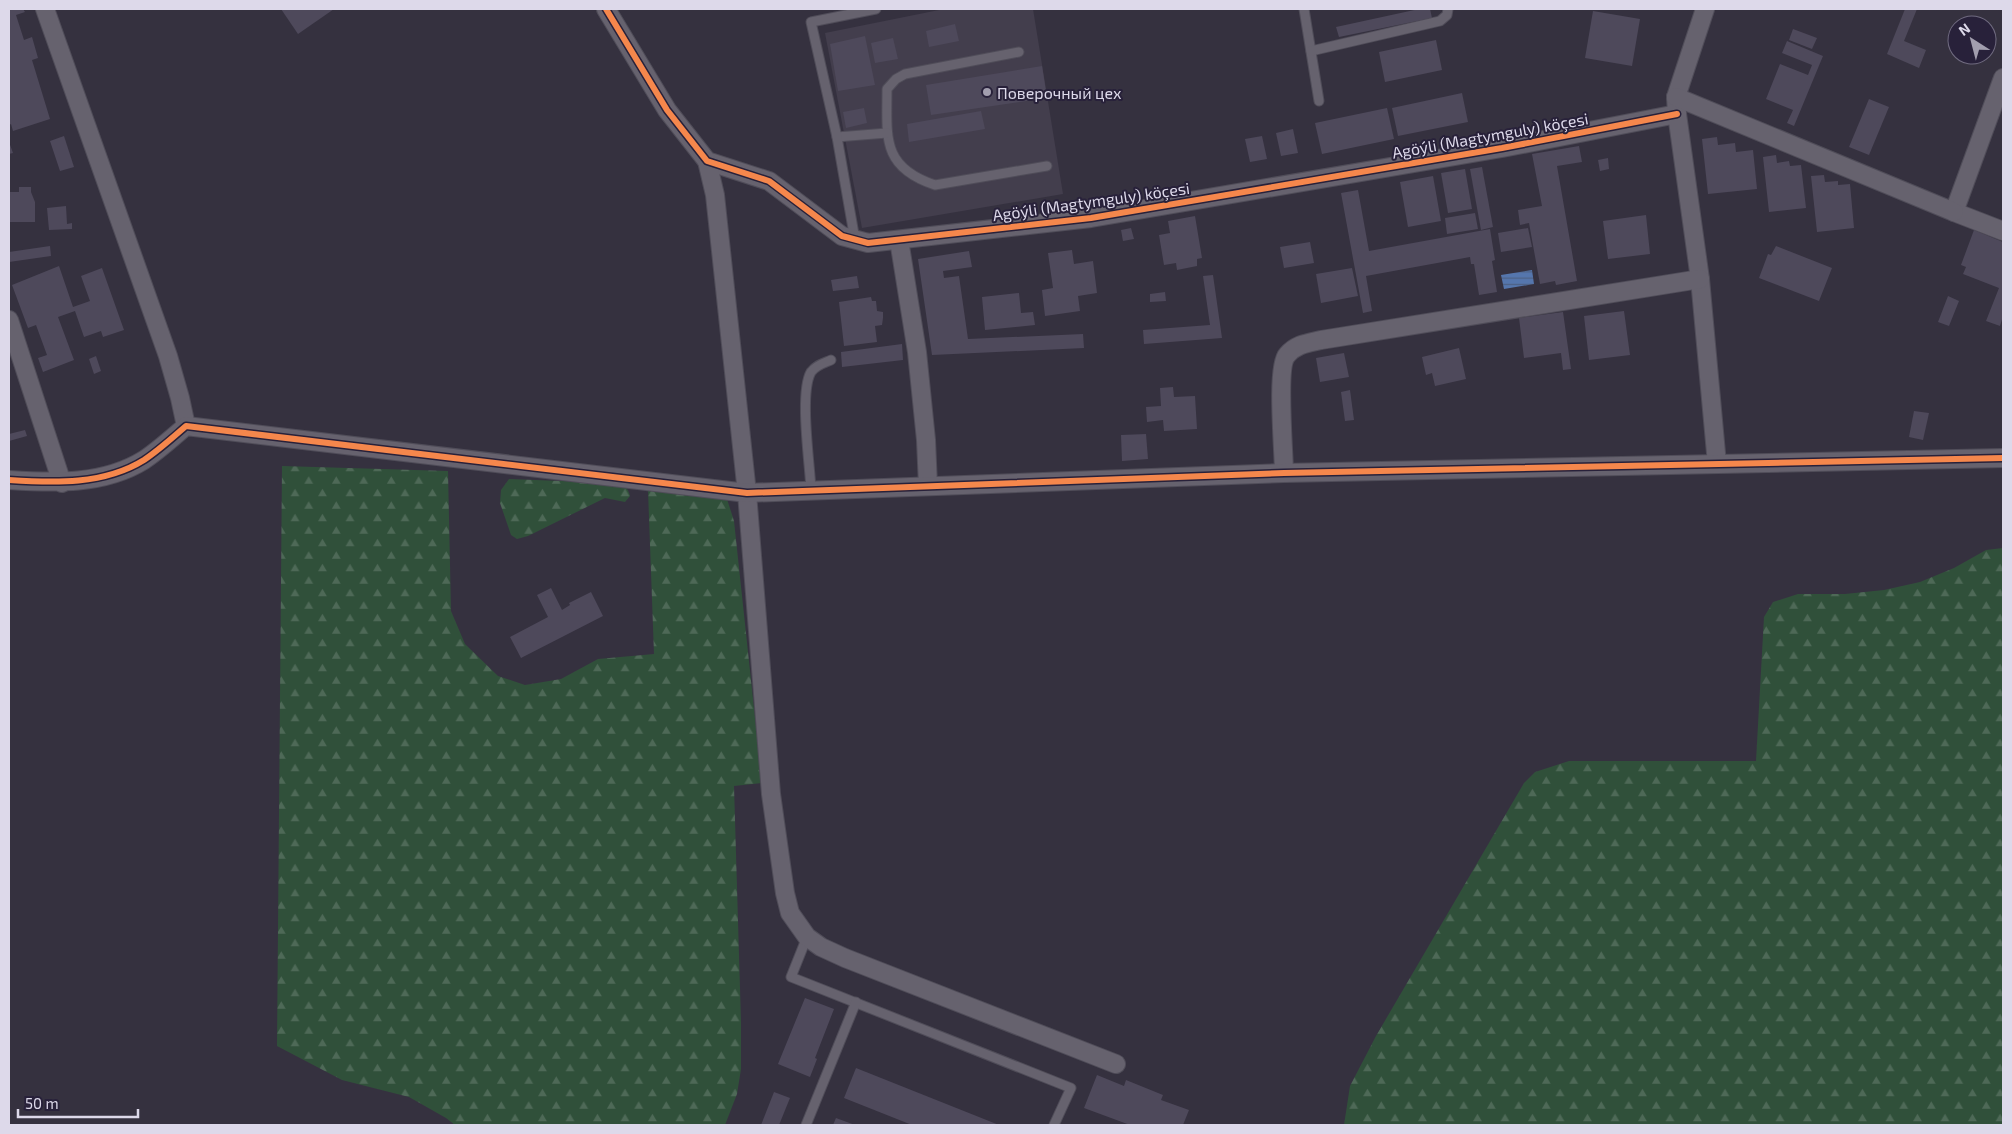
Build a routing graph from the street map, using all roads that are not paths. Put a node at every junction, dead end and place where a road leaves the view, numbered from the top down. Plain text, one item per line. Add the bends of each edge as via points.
1 (45, 9) edge
2 (606, 9) edge
3 (876, 9) edge
4 (1304, 9) edge
5 (1448, 9) edge
6 (1704, 9) edge
7 (1311, 51) junction
8 (1019, 52) dead end
9 (2003, 78) edge
10 (1319, 101) dead end
11 (1676, 105) junction
12 (887, 133) junction
13 (837, 137) junction
14 (708, 161) junction
15 (1047, 166) dead end
16 (1954, 212) junction
17 (2003, 230) edge
18 (855, 240) junction
19 (899, 240) junction
20 (1700, 279) junction
21 (9, 320) edge
22 (831, 360) dead end
23 (186, 426) junction
24 (2003, 458) edge
25 (1717, 464) junction
26 (1284, 473) junction
27 (9, 480) edge
28 (62, 483) junction
29 (928, 486) junction
30 (811, 490) junction
31 (747, 493) junction
32 (807, 937) junction
33 (856, 1002) junction
34 (1116, 1064) dead end
35 (806, 1125) edge
36 (1054, 1125) edge

1 - 23 street via 168,356
2 - 14 street via 667,110
3 - 13 lane via 811,22
4 - 7 lane
5 - 7 lane via 1440,21
6 - 11 street
7 - 10 lane
8 - 12 lane via 905,74 896,79 886,89
9 - 16 street
11 - 16 street
11 - 19 street, Agöýli (Magtymguly) köçesi via 1502,148 1091,218
11 - 20 street
12 - 13 lane
12 - 15 lane via 895,159 918,179 935,184
13 - 18 lane
14 - 18 street, Agöýli (Magtymguly) köçesi via 769,181 842,236
14 - 31 street via 715,195
16 - 17 street
18 - 19 street, Agöýli (Magtymguly) köçesi via 868,243
19 - 29 street via 917,352
20 - 25 street
20 - 26 street via 1298,345 1285,356 1281,374
21 - 28 street
22 - 30 lane via 816,367 806,385
23 - 28 street via 142,461 105,476
23 - 31 street
24 - 25 street
25 - 26 street
26 - 29 street
27 - 28 street
29 - 30 street
30 - 31 street
31 - 32 street via 771,794 790,913
32 - 33 lane via 791,977
32 - 34 street via 845,958
33 - 35 lane
33 - 36 lane via 1071,1088

